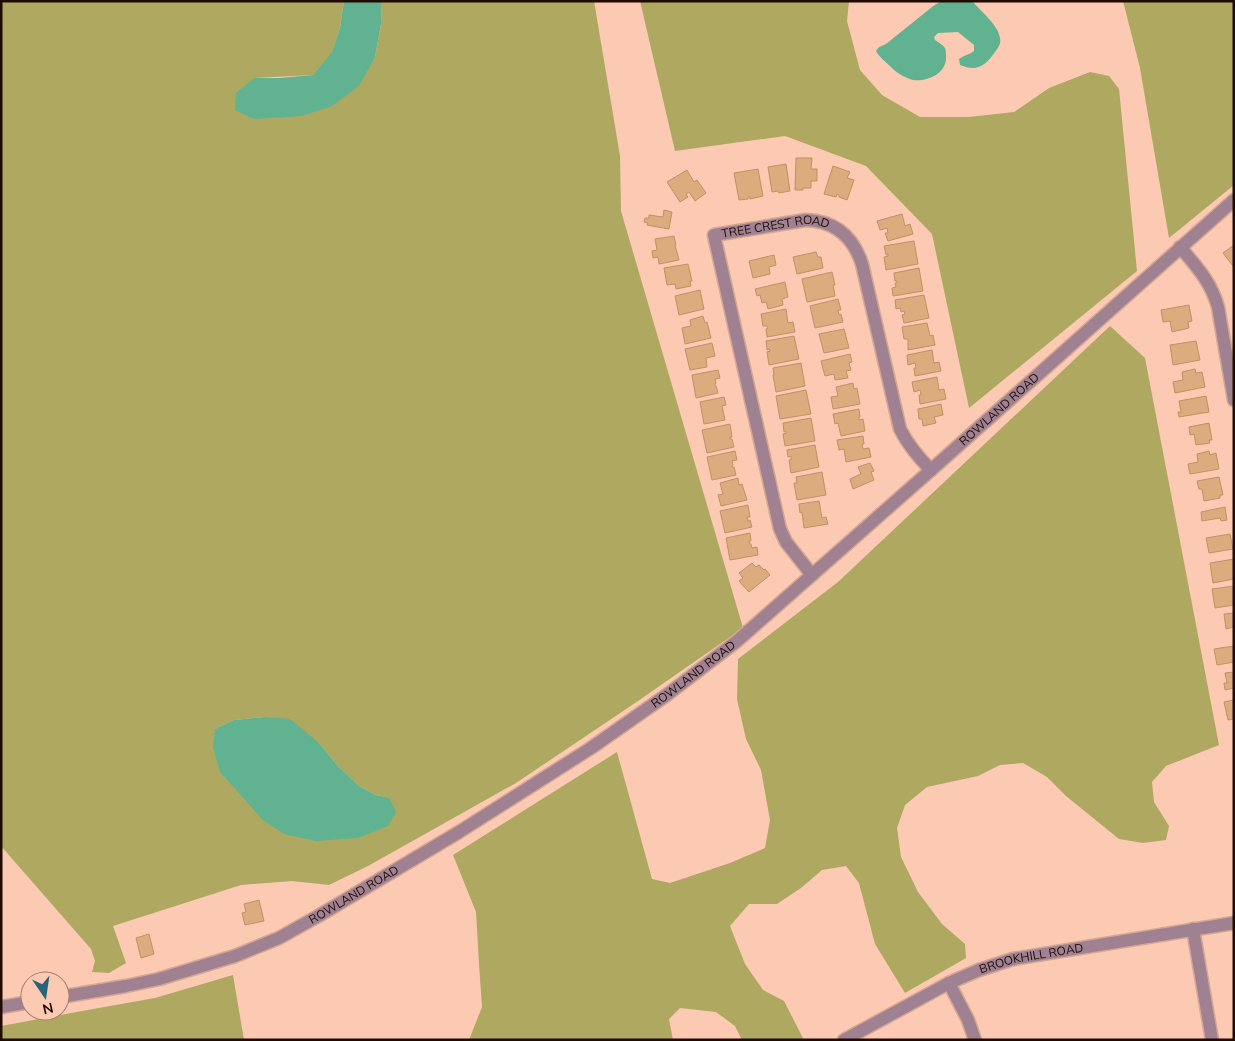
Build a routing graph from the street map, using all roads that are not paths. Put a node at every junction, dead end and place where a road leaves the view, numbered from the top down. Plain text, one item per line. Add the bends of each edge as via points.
1 (1234, 200) edge
2 (1180, 247) junction
3 (1234, 400) edge
4 (931, 470) junction
5 (812, 575) junction
6 (1234, 923) edge
7 (1193, 929) junction
8 (949, 983) junction
9 (70, 995) edge
10 (20, 1004) edge
11 (1, 1007) edge
12 (844, 1040) edge
13 (975, 1040) edge
14 (1212, 1040) edge

1 - 2 street, ROWLAND ROAD
2 - 3 street via 1214,294
2 - 4 street, ROWLAND ROAD
4 - 5 street, ROWLAND ROAD
4 - 5 street, TREE CREST ROAD via 914,452 900,429 862,264 851,241 831,225 815,220 714,236 780,529
5 - 9 street, ROWLAND ROAD via 729,647 592,748 320,915 235,956 159,979
6 - 7 street, BROOKHILL ROAD
7 - 8 street, BROOKHILL ROAD via 1013,959
7 - 14 street
8 - 12 street, BROOKHILL ROAD
8 - 13 street
10 - 11 street

